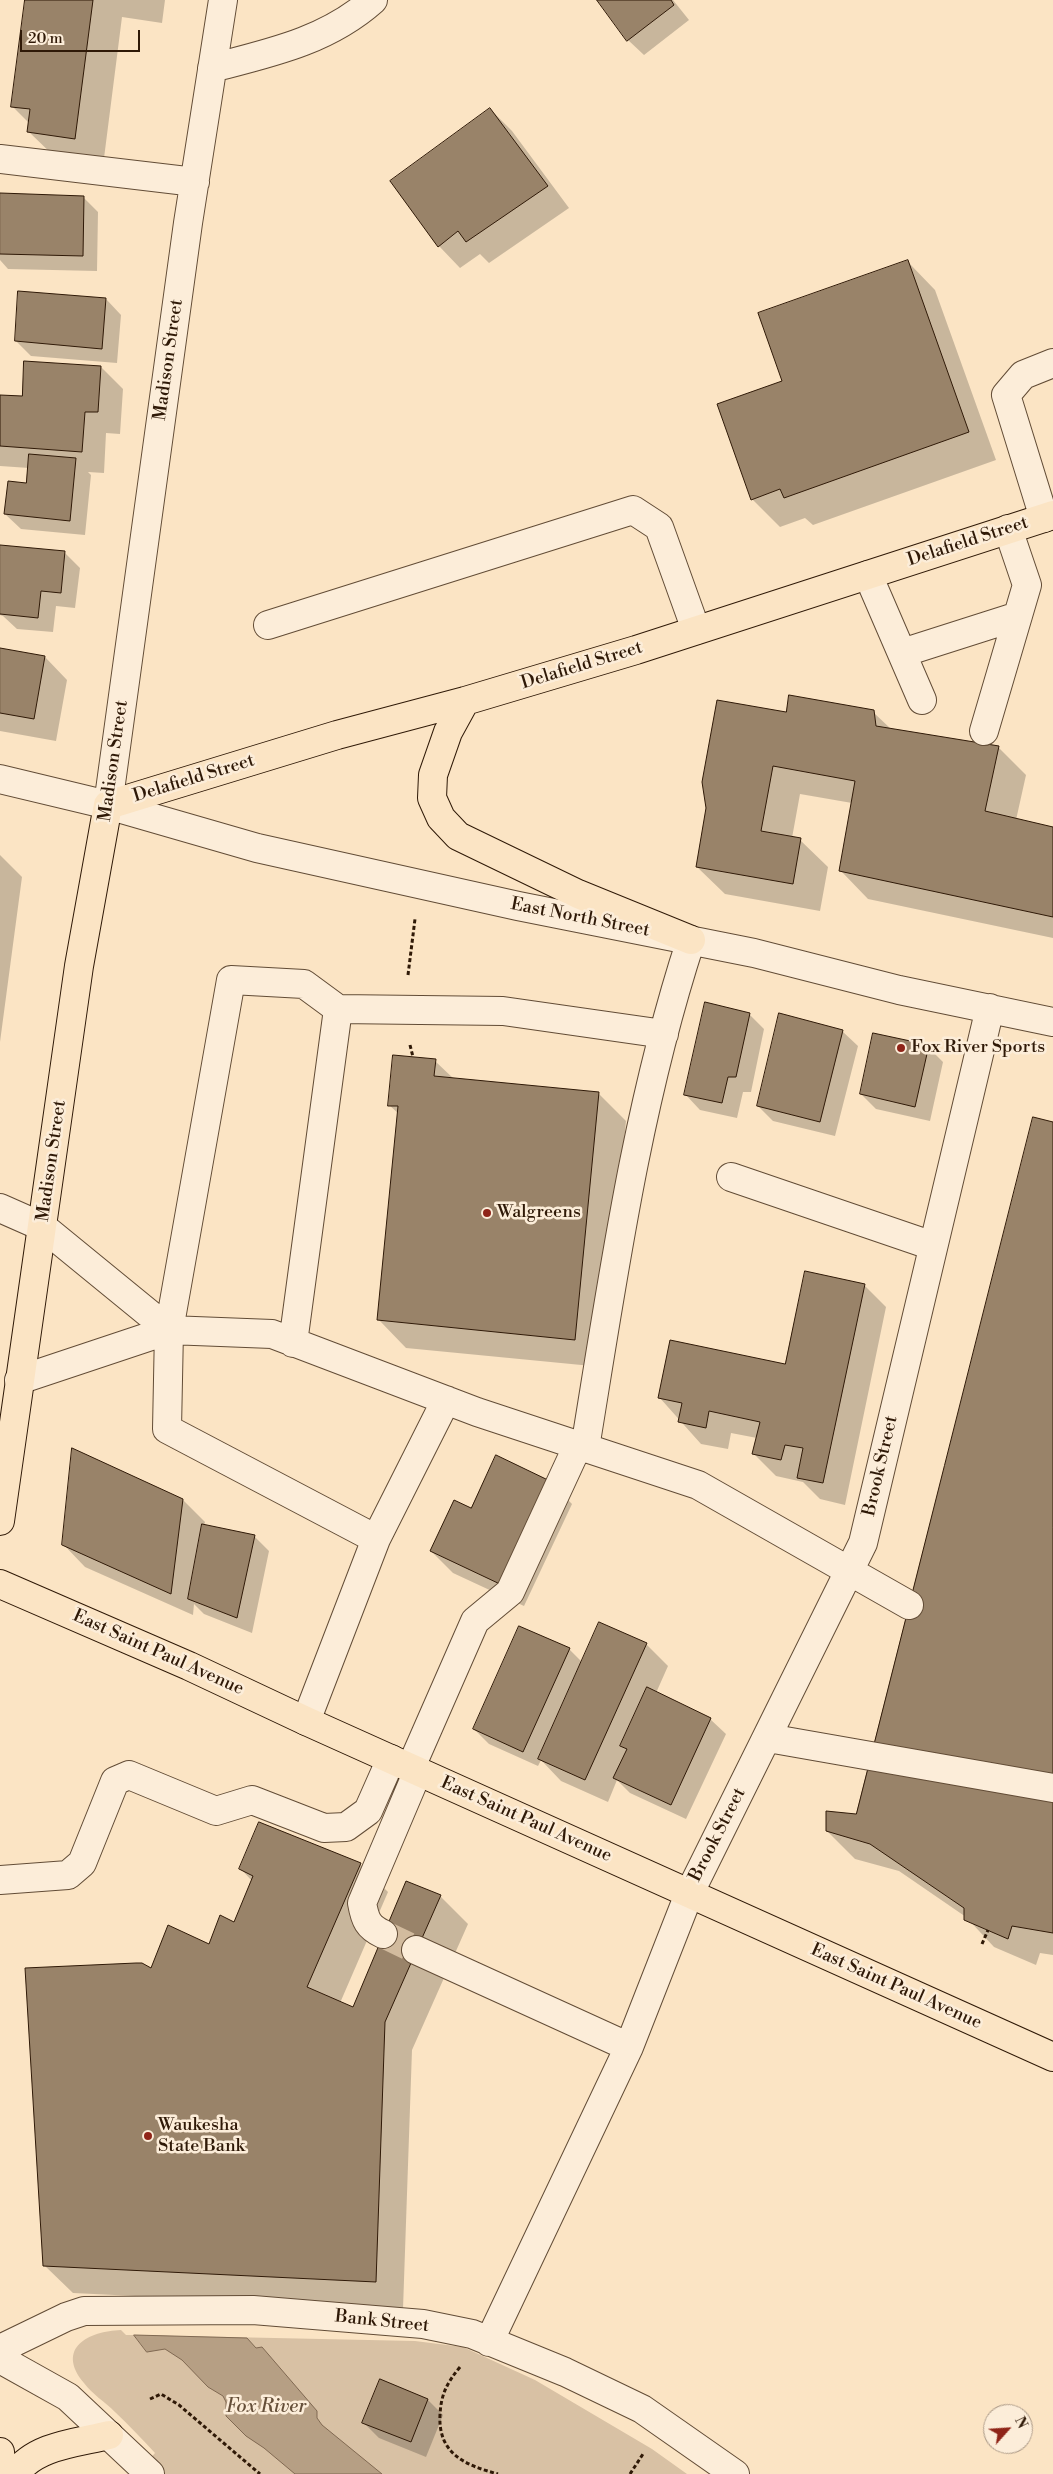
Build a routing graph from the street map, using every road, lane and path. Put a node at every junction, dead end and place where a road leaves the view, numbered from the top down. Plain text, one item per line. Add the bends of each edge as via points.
1 (223, 0) edge
2 (373, 0) edge
3 (212, 68) junction
4 (0, 158) edge
5 (195, 182) junction
6 (1053, 363) edge
7 (1048, 516) edge
8 (1008, 529) junction
9 (868, 575) junction
10 (1018, 616) junction
11 (268, 625) dead end
12 (696, 630) junction
13 (902, 653) junction
14 (922, 700) dead end
15 (465, 701) junction
16 (984, 731) dead end
17 (0, 780) edge
18 (108, 806) junction
19 (691, 940) junction
20 (990, 1008) junction
21 (338, 1009) junction
22 (1053, 1022) edge
23 (664, 1034) junction
24 (731, 1177) dead end
25 (0, 1208) edge
26 (43, 1227) junction
27 (933, 1246) junction
28 (169, 1330) junction
29 (293, 1343) junction
30 (19, 1380) junction
31 (446, 1400) junction
32 (582, 1446) junction
33 (0, 1521) edge
34 (376, 1539) junction
35 (850, 1572) junction
36 (0, 1584) edge
37 (909, 1605) dead end
38 (306, 1721) junction
39 (768, 1738) junction
40 (407, 1766) junction
41 (1053, 1788) edge
42 (0, 1880) edge
43 (689, 1894) junction
44 (988, 1930) dead end
45 (383, 1934) tunnel mouth
46 (982, 1944) dead end
47 (416, 1950) tunnel mouth
48 (629, 2047) junction
49 (1053, 2057) edge
50 (485, 2340) junction
51 (0, 2349) edge
52 (0, 2359) edge
53 (150, 2400) dead end
54 (109, 2435) junction
55 (0, 2452) edge
56 (2, 2474) edge
57 (16, 2474) edge
58 (150, 2474) edge
59 (260, 2474) edge
60 (498, 2474) edge
61 (735, 2474) edge

1 - 3 street, Madison Street
2 - 3 street via 345,21 299,45
3 - 5 street, Madison Street
4 - 5 street
5 - 18 street, Madison Street
6 - 7 street via 1023,375 1006,395
7 - 8 main road, Delafield Street
8 - 9 main road, Delafield Street
8 - 10 street via 1027,585
9 - 12 main road, Delafield Street
9 - 13 street
10 - 13 street
10 - 16 street
11 - 12 street via 633,510 659,527
12 - 15 main road, Delafield Street
13 - 14 street
15 - 18 main road, Delafield Street via 337,735
15 - 19 main road via 448,732 433,775 432,798 441,818 458,836 578,894
17 - 18 street, East North Street
18 - 19 street, East North Street via 257,848 518,906
18 - 26 main road, Madison Street via 79,966
19 - 20 street, East North Street via 899,990
19 - 23 street
20 - 22 street, East North Street
20 - 27 street, Brook Street
21 - 23 street via 503,1011
21 - 28 street via 304,984 232,980
21 - 29 street
23 - 32 street via 630,1176
24 - 27 street
25 - 26 street
26 - 28 street
26 - 30 main road, Madison Street
27 - 35 street, Brook Street via 863,1543
28 - 29 street via 272,1334
28 - 30 street
28 - 34 street via 167,1430
29 - 31 street
30 - 33 main road, Madison Street
31 - 32 street
31 - 34 street
32 - 35 street via 698,1485
32 - 40 street via 510,1592 475,1621
34 - 38 street
35 - 37 street
35 - 39 street, Brook Street
36 - 38 main road, East Saint Paul Avenue
38 - 40 main road, East Saint Paul Avenue
39 - 41 street
39 - 43 street, Brook Street
40 - 42 street via 368,1811 346,1827 324,1828 252,1800 216,1811 129,1775 115,1781 82,1863 68,1875
40 - 43 main road, East Saint Paul Avenue
40 - 45 street via 362,1903 365,1920
43 - 48 street, Brook Street
43 - 49 main road, East Saint Paul Avenue
44 - 46 path
47 - 48 street
48 - 50 street, Brook Street
50 - 51 street, Bank Street via 472,2334 423,2324 252,2310 84,2312 66,2317
50 - 60 path via 446,2385 441,2398 439,2432 443,2443 456,2457
50 - 61 street, Bank Street via 565,2372 642,2409
52 - 54 street via 68,2398
53 - 59 path via 161,2394 178,2405
54 - 57 main road via 49,2449 33,2457
54 - 58 street
55 - 56 main road

